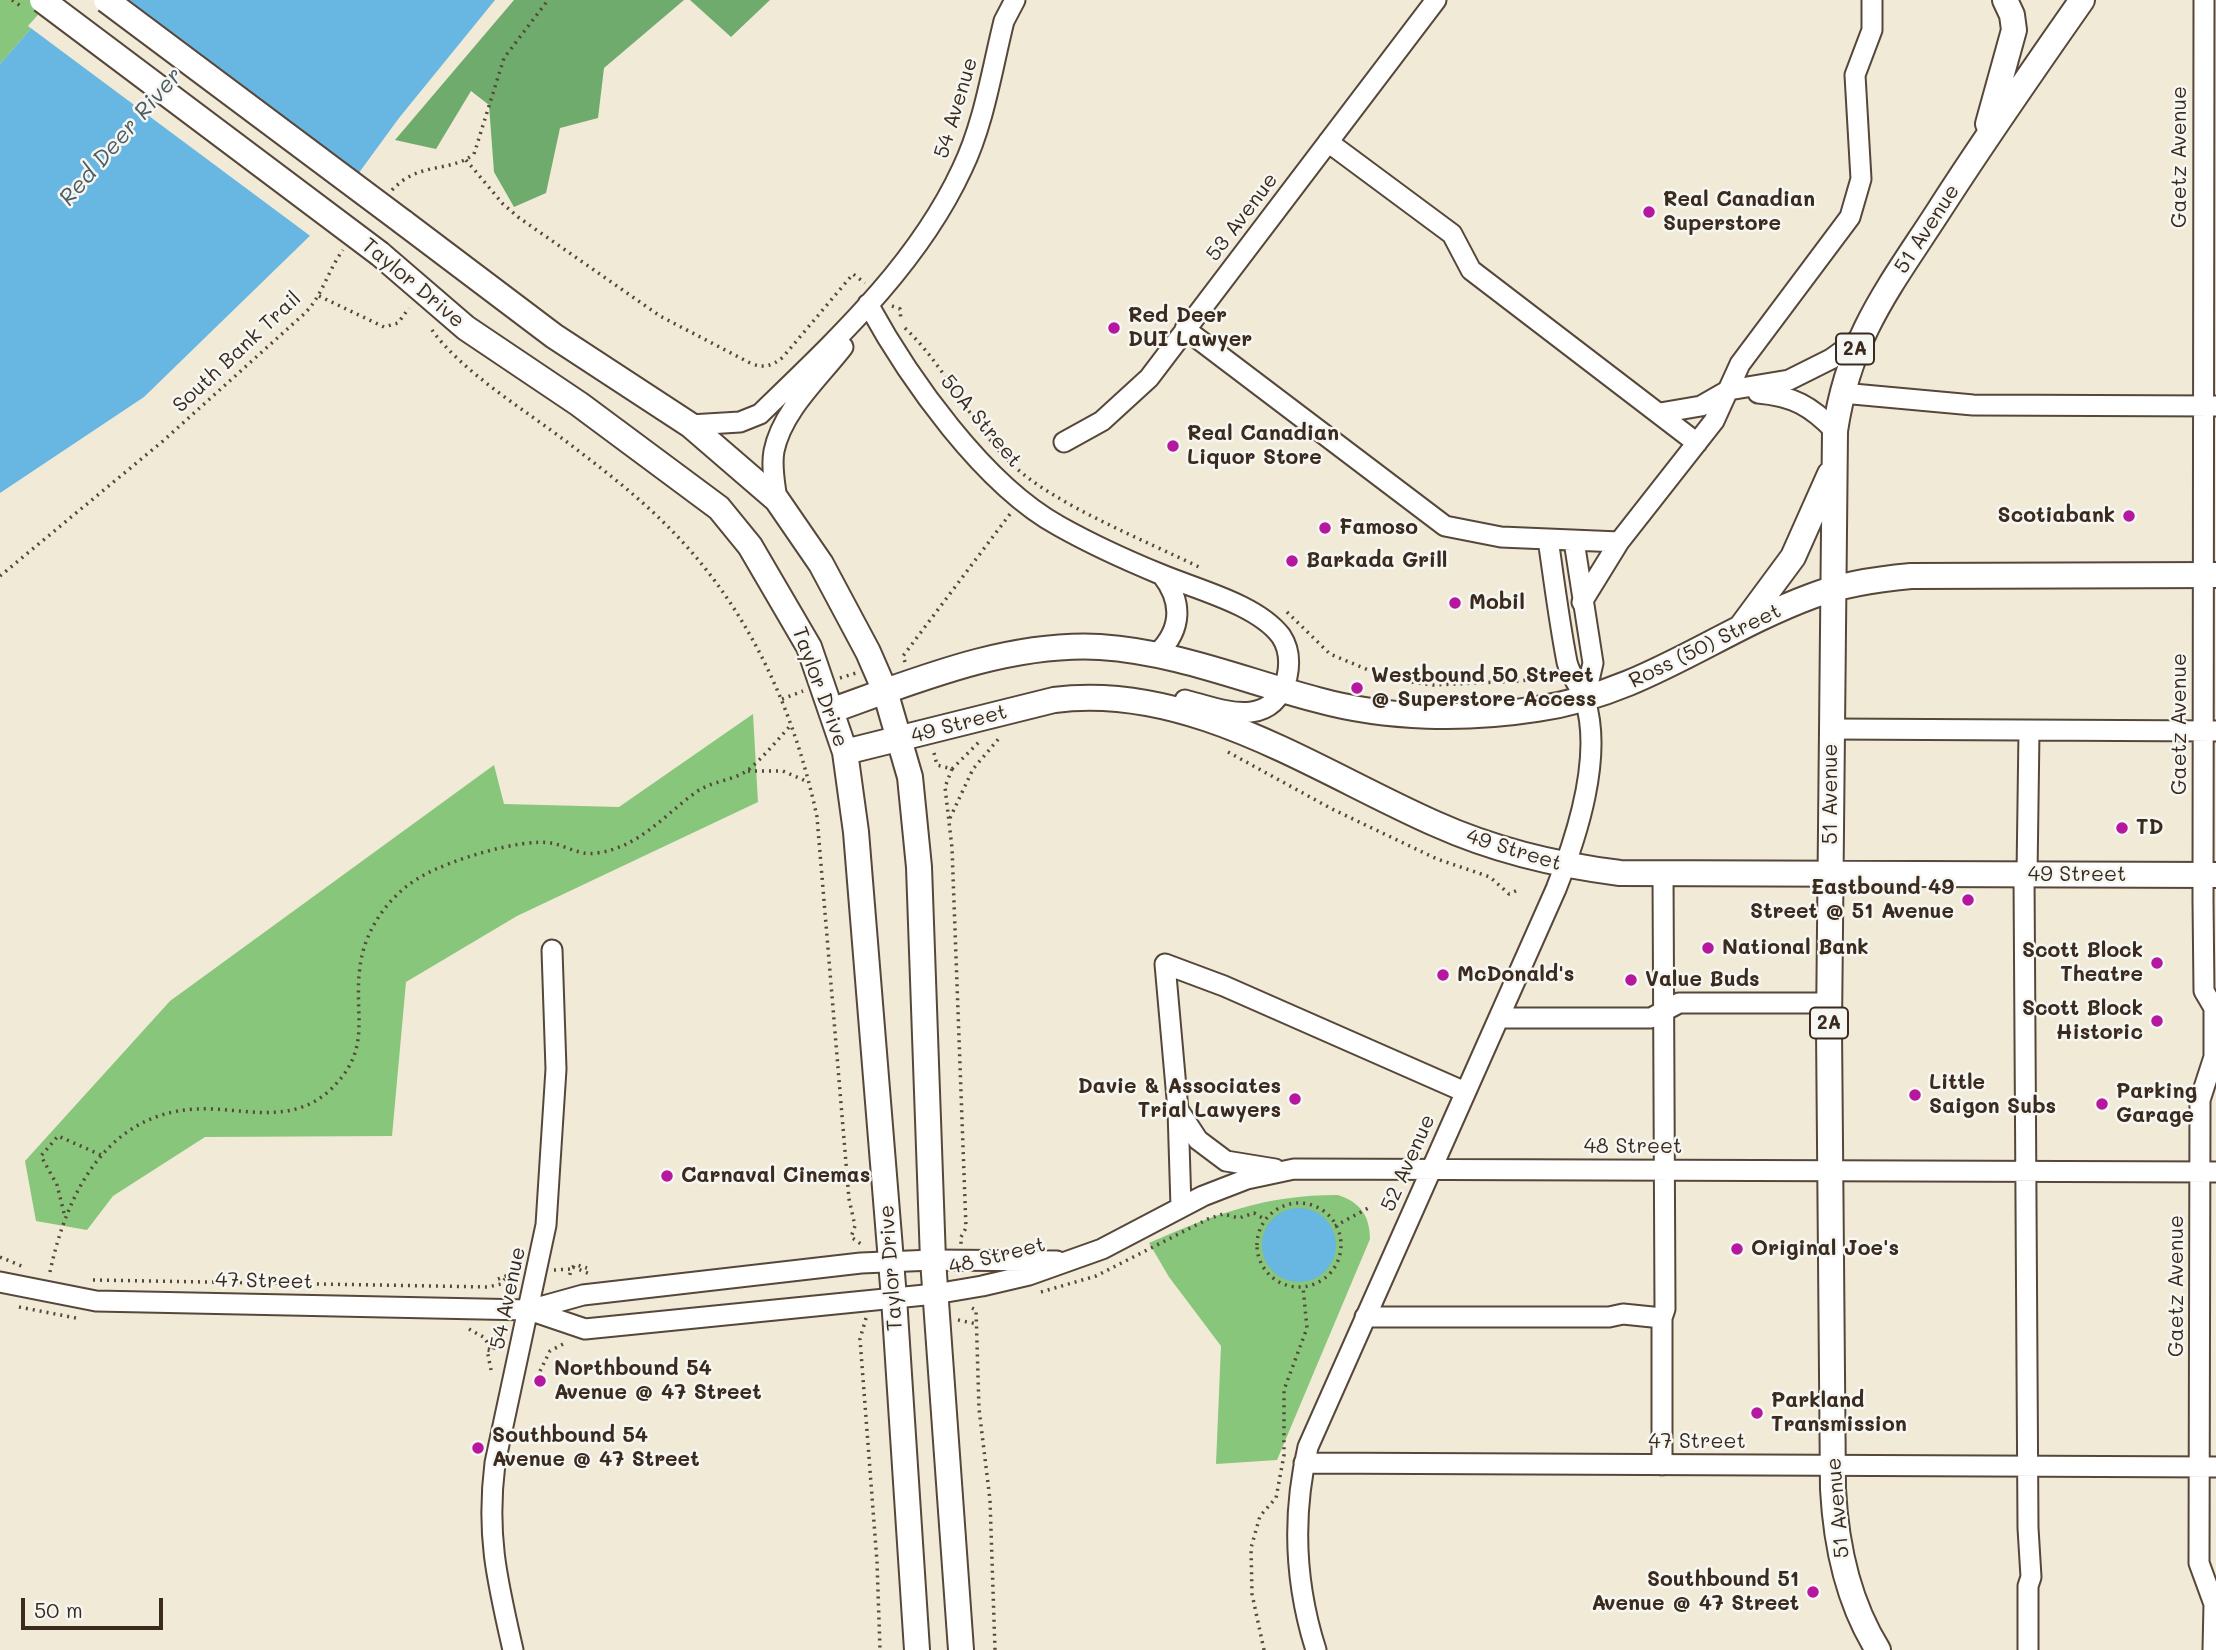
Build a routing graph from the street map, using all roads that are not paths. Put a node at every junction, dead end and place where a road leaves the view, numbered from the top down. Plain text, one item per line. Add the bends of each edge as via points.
1 (43, 0) edge
2 (106, 0) edge
3 (1015, 0) edge
4 (1436, 0) edge
5 (1872, 0) edge
6 (2005, 0) edge
7 (2082, 0) edge
8 (2204, 0) edge
9 (1328, 142) junction
10 (1982, 144) junction
11 (2209, 271) edge
12 (868, 304) junction
13 (853, 323) junction
14 (1185, 329) junction
15 (1859, 339) junction
16 (1729, 390) junction
17 (1842, 393) junction
18 (2210, 406) edge
19 (1660, 413) junction
20 (690, 425) junction
21 (1835, 431) junction
22 (1064, 442) dead end
23 (1697, 443) junction
24 (1834, 465) junction
25 (777, 500) junction
26 (1548, 540) junction
27 (1574, 541) junction
28 (1619, 542) junction
29 (1162, 575) junction
30 (2209, 575) edge
31 (1834, 589) junction
32 (1582, 602) junction
33 (1739, 629) junction
34 (1158, 653) junction
35 (1283, 689) junction
36 (885, 691) junction
37 (1585, 698) junction
38 (1141, 700) junction
39 (833, 709) junction
40 (1831, 729) junction
41 (2029, 731) junction
42 (2209, 731) edge
43 (901, 739) junction
44 (845, 752) junction
45 (1565, 866) junction
46 (1663, 873) junction
47 (2025, 874) junction
48 (1830, 875) junction
49 (2209, 875) edge
50 (552, 950) dead end
51 (1829, 1003) junction
52 (1665, 1009) junction
53 (1500, 1018) junction
54 (1465, 1092) junction
55 (1178, 1110) junction
56 (1430, 1169) junction
57 (1280, 1170) junction
58 (1665, 1170) junction
59 (1830, 1170) junction
60 (2025, 1172) junction
61 (2208, 1172) edge
62 (1181, 1207) junction
63 (933, 1260) junction
64 (891, 1261) junction
65 (1070, 1261) junction
66 (0, 1282) edge
67 (935, 1294) junction
68 (894, 1298) junction
69 (529, 1310) junction
70 (1365, 1317) junction
71 (1662, 1318) junction
72 (1304, 1463) junction
73 (1662, 1465) junction
74 (1832, 1465) junction
75 (2028, 1466) junction
76 (2208, 1467) edge
77 (513, 1650) edge
78 (917, 1650) edge
79 (961, 1650) edge
80 (1316, 1650) edge
81 (1878, 1650) edge
82 (2028, 1650) edge
83 (2213, 1650) edge

1 - 39 main road, Taylor Drive, bridge via 380,254 466,328 579,404 719,508 750,546 791,612
2 - 20 main road, Taylor Drive, bridge via 554,336
3 - 12 street, 54 Avenue via 1004,21 963,167 936,216
4 - 9 street, 53 Avenue
5 - 16 street via 1872,30 1855,75 1861,179 1854,209 1740,364
6 - 10 main road via 2014,30
7 - 10 main road, 51 Avenue / 2A
8 - 11 street, Gaetz Avenue
9 - 14 street, 53 Avenue
9 - 19 street via 1452,234 1471,270
10 - 15 main road, 51 Avenue / 2A
11 - 18 street, Gaetz Avenue
12 - 13 street, 54 Avenue
12 - 29 street, 50A Street via 887,339 967,447 1020,500 1059,526
13 - 20 street via 760,414 740,422
13 - 25 street via 844,345 781,431 774,452
14 - 22 street, 53 Avenue via 1127,400 1102,421
14 - 26 street via 1445,526
15 - 16 street via 1789,380
15 - 17 main road, 51 Avenue / 2A
16 - 19 street via 1700,406
16 - 21 street via 1793,398 1814,410
16 - 23 street
17 - 18 street via 1973,405
17 - 21 main road, 51 Avenue / 2A
18 - 30 street, Gaetz Avenue
19 - 23 street
20 - 25 main road, Taylor Drive
21 - 24 main road, 51 Avenue / 2A
23 - 28 street
24 - 31 main road, 51 Avenue / 2A
24 - 33 main road via 1793,558
25 - 36 main road, Taylor Drive via 821,564
26 - 27 street
26 - 37 street via 1567,663
27 - 28 street
27 - 32 street
28 - 32 street
29 - 34 street via 1174,591 1178,616 1169,642
29 - 35 street, 50A Street via 1188,583 1272,626 1289,653
30 - 31 main road, Ross (50) Street via 1911,576
30 - 42 street, Gaetz Avenue
31 - 33 main road, Ross (50) Street
31 - 40 main road, 51 Avenue / 2A
32 - 37 street via 1593,663
33 - 37 main road, Ross (50) Street via 1653,675
34 - 35 main road, Ross (50) Street
34 - 36 main road, Ross (50) Street via 1058,647 953,668
35 - 37 main road, Ross (50) Street via 1359,709 1411,714 1535,709
35 - 38 street via 1262,709 1243,714 1183,699
36 - 39 main road, Ross (50) Street
36 - 43 main road, Taylor Drive
37 - 45 street, 52 Avenue via 1590,730 1586,789
38 - 43 main road, 49 Street via 1082,696 1054,700
38 - 45 main road, 49 Street via 1215,721 1503,851
39 - 44 main road, Taylor Drive
40 - 41 street
40 - 48 main road, 51 Avenue / 2A
41 - 42 street
41 - 47 street
42 - 49 street, Gaetz Avenue
43 - 44 main road, 49 Street
43 - 63 main road, Taylor Drive via 910,777 919,867
44 - 64 main road, Taylor Drive via 856,832
45 - 46 main road, 49 Street
45 - 53 street, 52 Avenue
46 - 48 main road, 49 Street
46 - 52 street
47 - 48 main road, 49 Street
47 - 49 main road, 49 Street
47 - 60 street
48 - 51 main road, 51 Avenue / 2A
49 - 61 street, Gaetz Avenue via 2204,990 2214,1008 2214,1057 2200,1100
50 - 69 street, 54 Avenue via 556,1069 544,1239
51 - 52 street via 1679,1003
51 - 59 main road, 51 Avenue / 2A
52 - 53 street via 1651,1018
52 - 58 street
53 - 54 street, 52 Avenue
54 - 55 street via 1165,964
54 - 56 street, 52 Avenue
55 - 57 street via 1198,1140 1226,1161
55 - 62 street
56 - 57 street, 48 Street
56 - 58 street, 48 Street
56 - 70 street, 52 Avenue
57 - 62 street, 48 Street
58 - 59 street, 48 Street
58 - 71 street
59 - 60 street, 48 Street
59 - 74 main road, 51 Avenue / 2A
60 - 61 street, 48 Street
60 - 75 street
61 - 76 street, Gaetz Avenue
62 - 65 street, 48 Street
63 - 64 street, 48 Street
63 - 65 street, 48 Street
63 - 67 main road, Taylor Drive
64 - 68 main road, Taylor Drive
64 - 69 street, 47 Street via 583,1295
65 - 67 street, 48 Street via 1029,1275
66 - 69 street, 47 Street via 96,1301
67 - 68 street, 48 Street
67 - 79 main road, Taylor Drive
68 - 69 street, 47 Street via 585,1329
68 - 78 main road, Taylor Drive
69 - 77 street, 54 Avenue via 490,1501 493,1564
70 - 71 street via 1623,1314
70 - 72 street, 52 Avenue via 1315,1426
71 - 73 street
72 - 73 street, 47 Street
72 - 80 street, 52 Avenue via 1298,1557 1302,1603
73 - 74 street, 47 Street
74 - 75 street, 47 Street
74 - 81 main road, 51 Avenue / 2A via 1842,1564
75 - 76 street, 47 Street
75 - 82 street
76 - 83 street, Gaetz Avenue via 2199,1563 2215,1610

